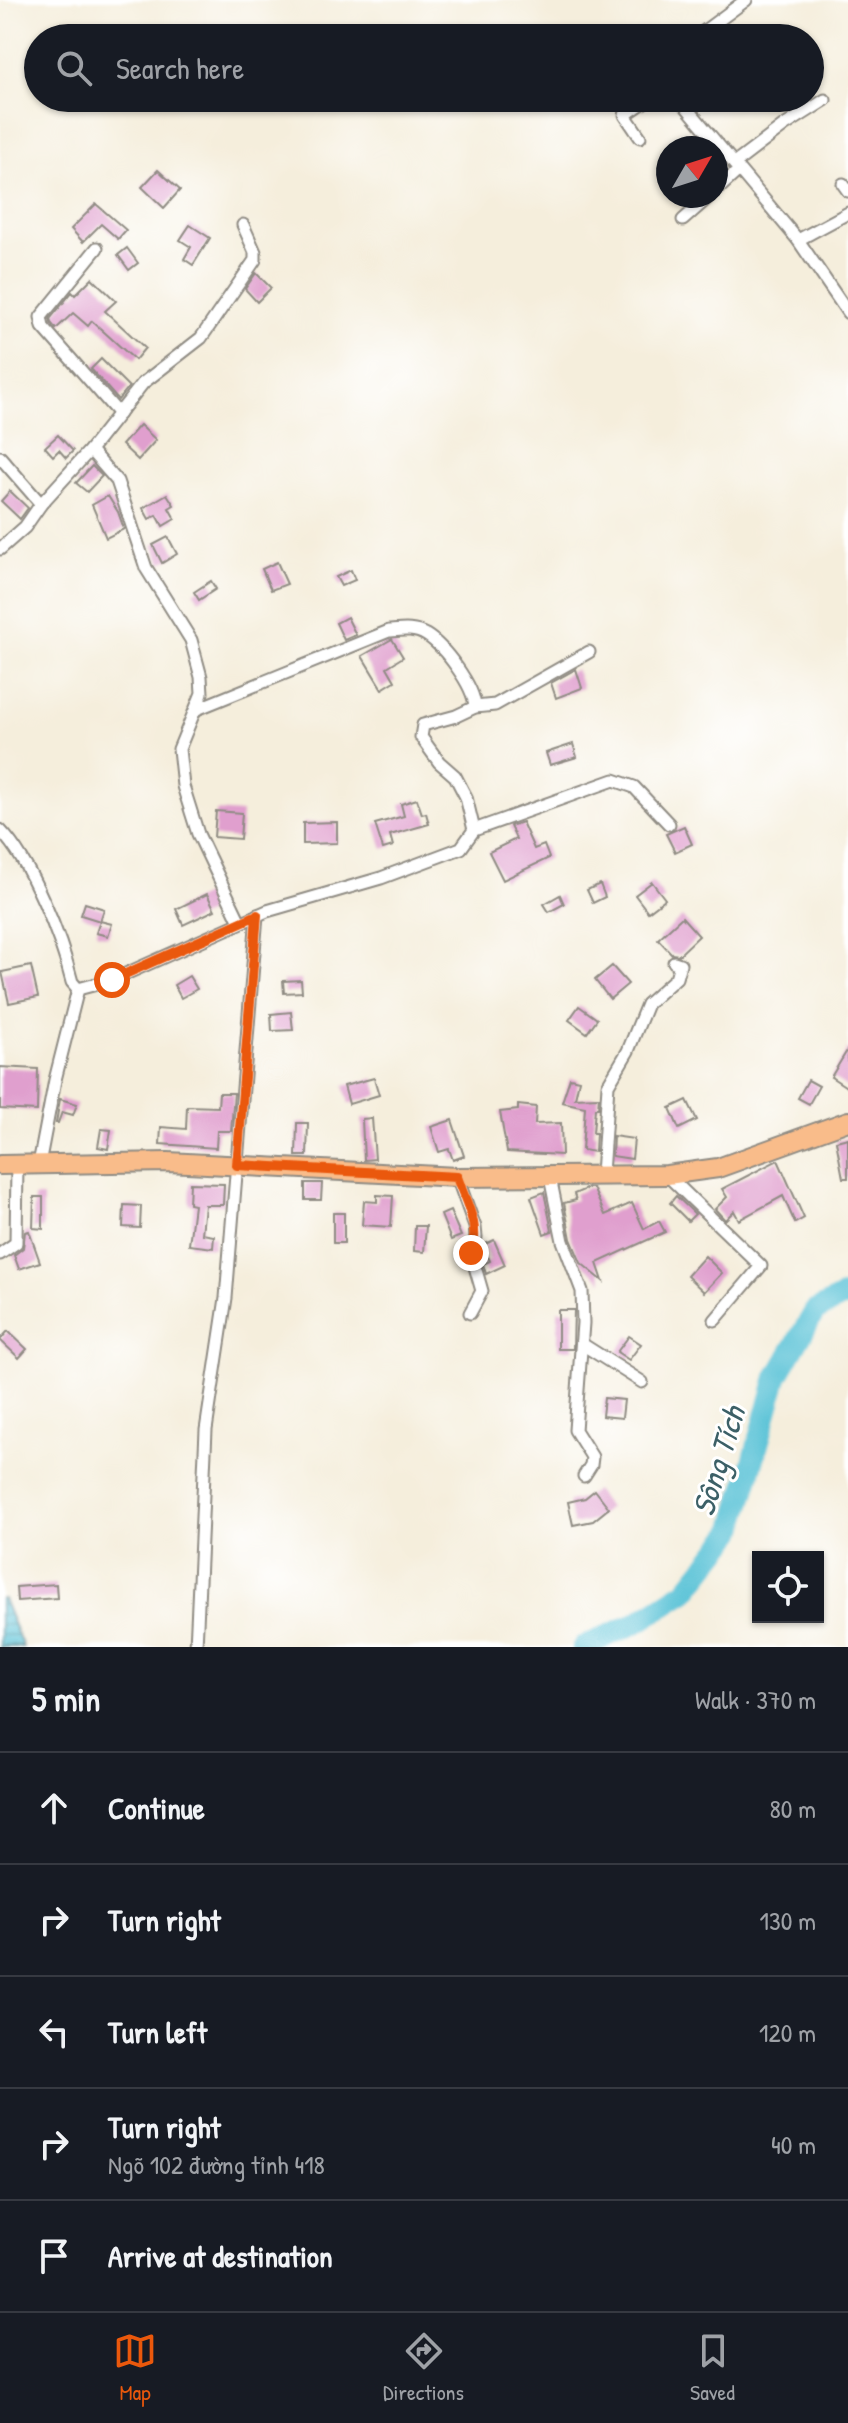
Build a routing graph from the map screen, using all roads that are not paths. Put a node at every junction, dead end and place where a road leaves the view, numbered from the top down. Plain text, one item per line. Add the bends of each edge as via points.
1 (746, 0) edge
2 (714, 24) edge
3 (629, 112) edge
4 (691, 112) edge
5 (806, 112) edge
6 (640, 137) dead end
7 (737, 167) junction
8 (728, 177) edge
9 (696, 208) edge
10 (848, 213) edge
11 (683, 220) dead end
12 (243, 225) dead end
13 (798, 240) junction
14 (97, 248) dead end
15 (848, 313) edge
16 (119, 414) junction
17 (90, 450) junction
18 (0, 457) edge
19 (41, 504) junction
20 (0, 549) edge
21 (589, 652) dead end
22 (475, 707) junction
23 (197, 709) junction
24 (669, 824) dead end
25 (0, 830) edge
26 (474, 830) junction
27 (257, 915) junction
28 (240, 922) junction
29 (674, 962) dead end
30 (78, 989) junction
31 (848, 1121) edge
32 (39, 1164) junction
33 (8, 1165) edge
34 (237, 1165) junction
35 (602, 1174) junction
36 (667, 1175) junction
37 (457, 1177) junction
38 (550, 1177) junction
39 (0, 1254) edge
40 (470, 1313) dead end
41 (715, 1320) dead end
42 (582, 1344) junction
43 (642, 1382) dead end
44 (584, 1476) dead end
45 (196, 1647) edge

1 - 2 street
3 - 6 street via 625,115
4 - 7 street
5 - 7 street
7 - 8 street
7 - 13 street
9 - 11 street
10 - 13 street
12 - 16 street via 255,260 201,338 143,383
13 - 15 street
14 - 16 street via 41,317 43,327
16 - 17 street
17 - 19 street
17 - 23 street via 117,481 146,568 191,640 201,677
18 - 19 street
19 - 20 street
21 - 22 street via 495,705
22 - 23 street via 471,689 439,646 411,629 389,631
22 - 26 street via 423,725 421,737 455,776
23 - 28 street via 179,749 183,786 198,834
24 - 26 street via 634,787 614,780
25 - 30 street via 47,910
26 - 27 street via 461,848
27 - 28 street
27 - 34 street
28 - 30 street via 112,980
29 - 35 street via 680,964 676,978 647,1004 608,1085
30 - 32 street
31 - 36 main road via 718,1168
32 - 33 main road
32 - 34 main road
33 - 39 street via 16,1243
34 - 37 main road
34 - 45 street via 226,1298 206,1430
35 - 36 main road
35 - 38 main road
36 - 41 street via 761,1266
37 - 38 main road
37 - 40 street via 475,1227 471,1253 482,1291
38 - 42 street via 563,1241 582,1291
42 - 43 street
42 - 44 street via 575,1430 592,1457

